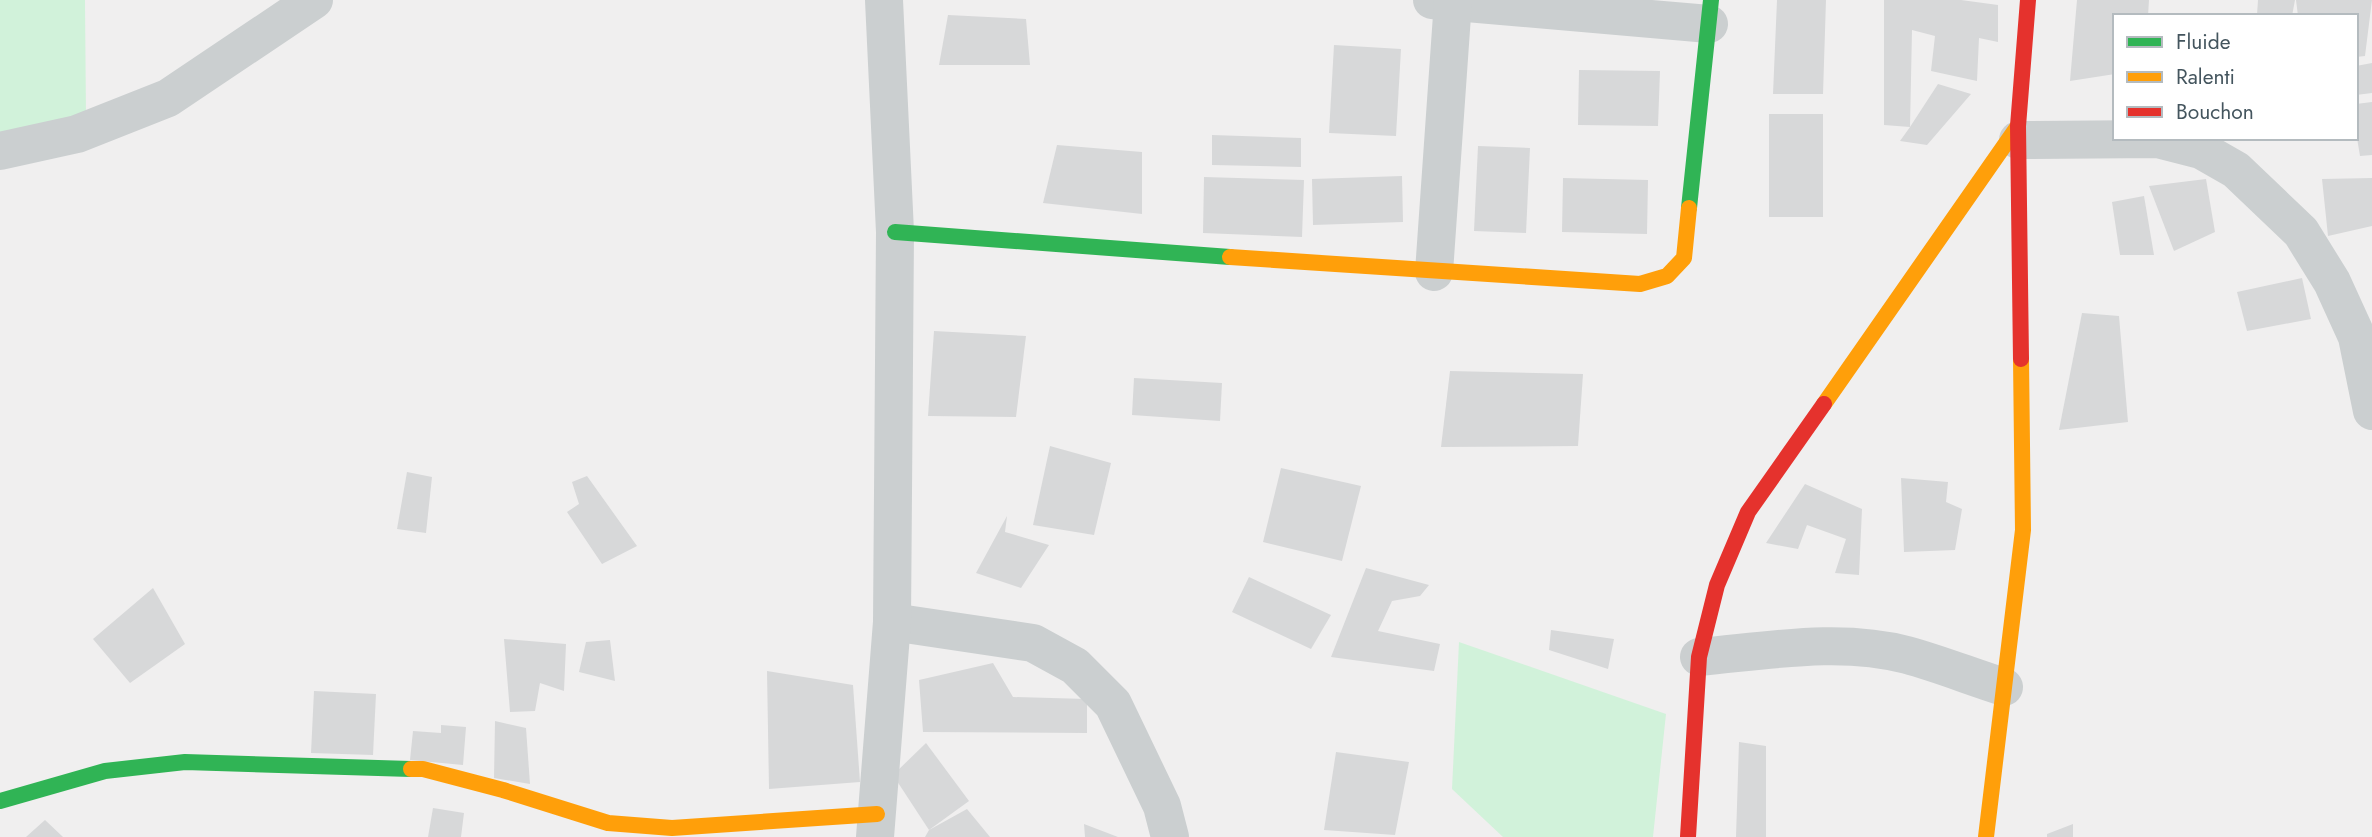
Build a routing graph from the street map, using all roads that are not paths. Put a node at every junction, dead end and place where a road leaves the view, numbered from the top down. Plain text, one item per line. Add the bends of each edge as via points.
1 (314, 0) edge
2 (884, 0) edge
3 (2028, 0) edge
4 (1443, 1) edge
5 (1710, 12) edge
6 (2018, 133) junction
7 (2113, 137) edge
8 (2162, 140) edge
9 (0, 151) edge
10 (895, 232) junction
11 (1434, 272) junction
12 (2372, 411) edge
13 (892, 622) junction
14 (1699, 657) junction
15 (2004, 687) junction
16 (0, 801) edge
17 (876, 825) edge
18 (1170, 837) edge
19 (1688, 837) edge
20 (1986, 837) edge

1 - 9 street via 168,98 77,134
2 - 10 street
3 - 6 street
4 - 5 street
4 - 11 street
5 - 11 street via 1684,258 1667,276 1640,284
6 - 7 street
6 - 14 street via 1748,512 1717,585
6 - 15 street via 2023,530
8 - 12 street via 2200,150 2236,170 2301,232 2333,282 2357,337
10 - 11 street
10 - 13 street
13 - 17 street
13 - 18 street via 1033,643 1075,666 1113,704 1162,806
14 - 15 street via 1857,647 1906,654
14 - 19 street
15 - 20 street
16 - 17 street via 105,771 185,762 422,769 608,823 672,828

